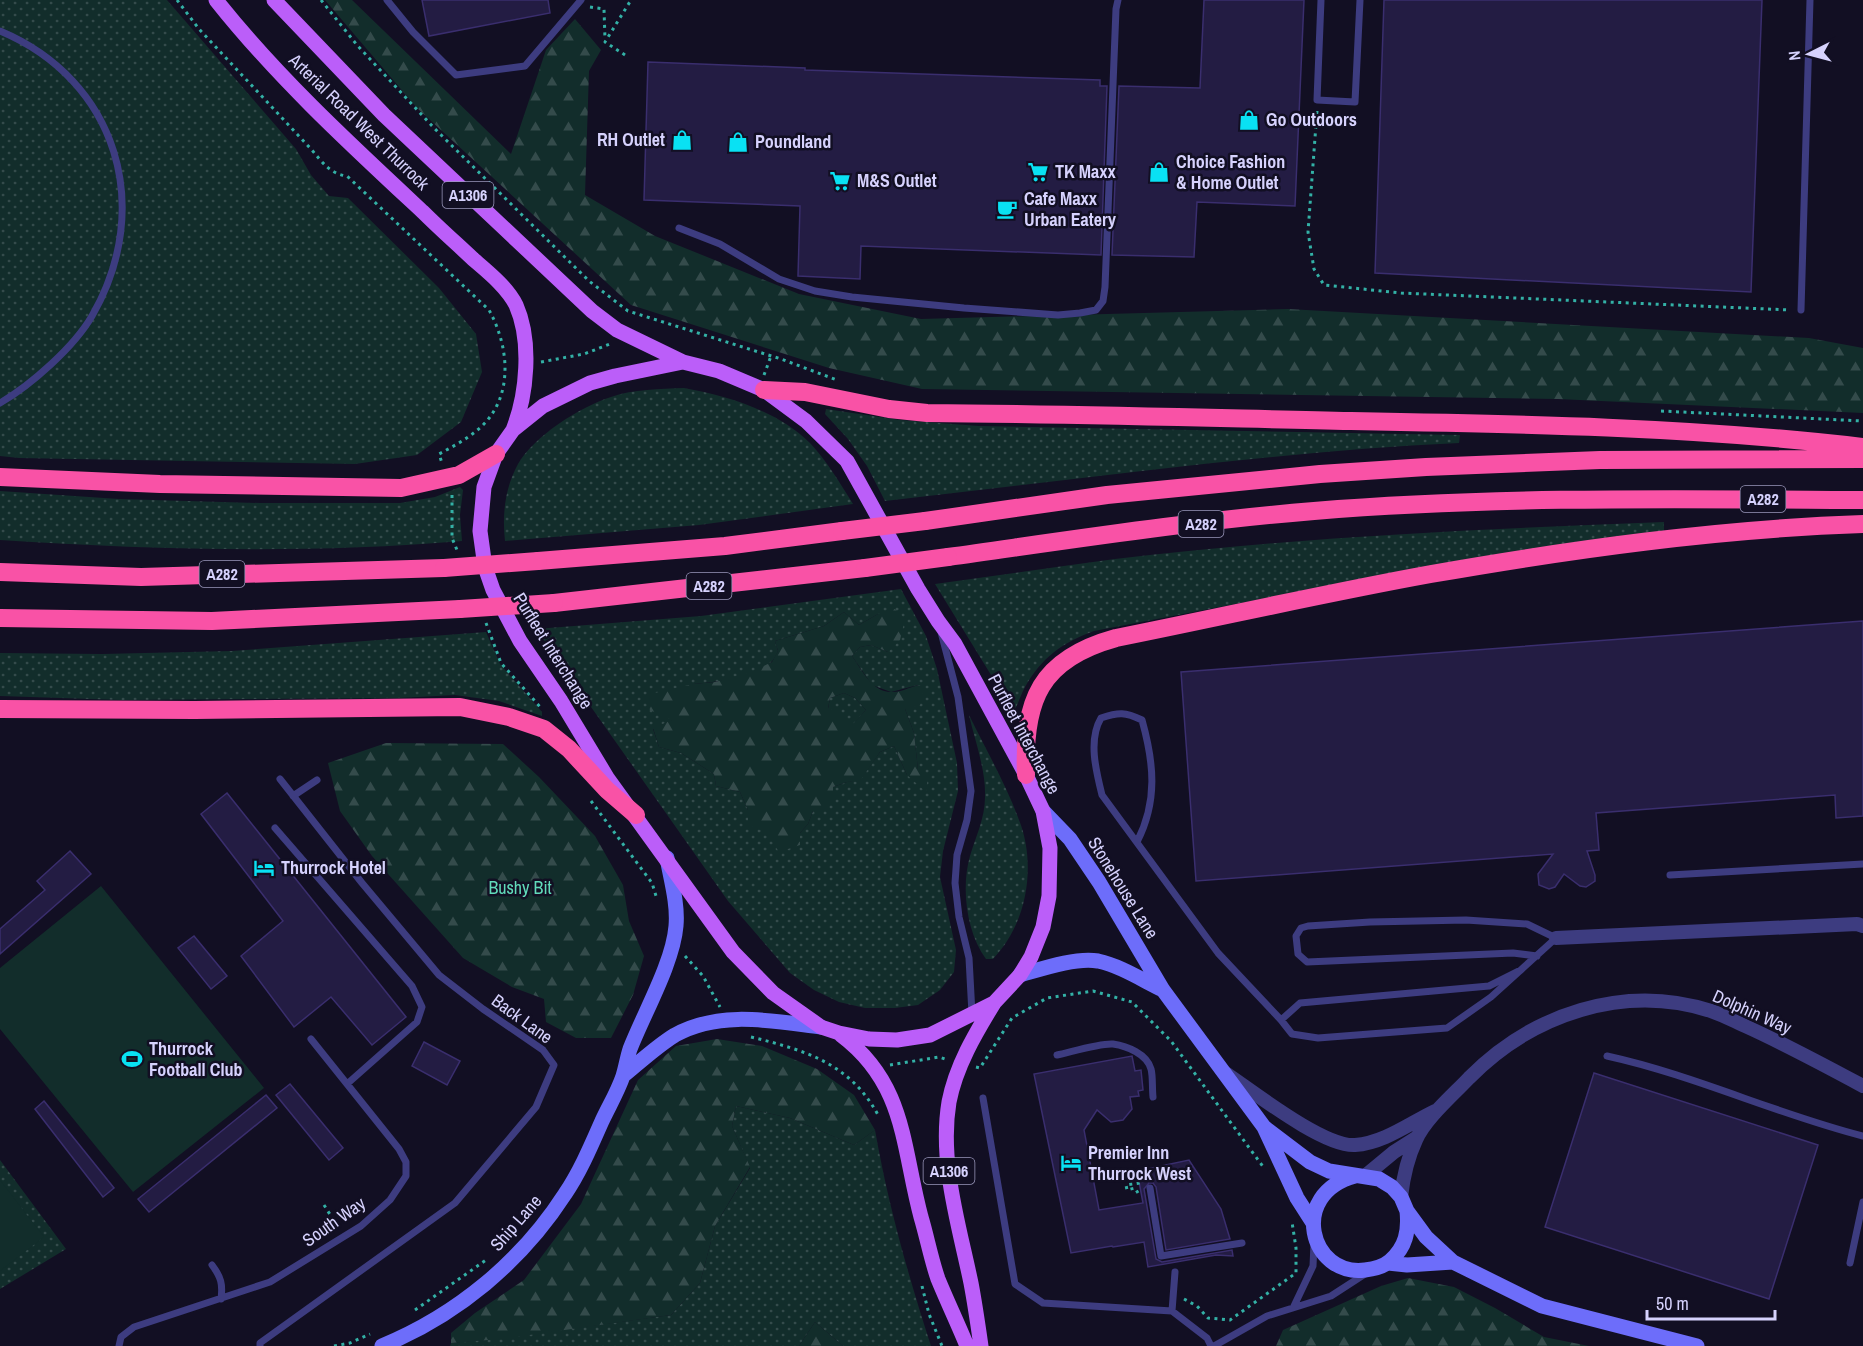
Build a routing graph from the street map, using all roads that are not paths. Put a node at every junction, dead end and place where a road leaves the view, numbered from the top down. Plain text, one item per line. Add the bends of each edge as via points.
1 (216, 0) edge
2 (274, 0) edge
3 (387, 0) edge
4 (581, 0) edge
5 (1118, 0) edge
6 (1322, 0) edge
7 (1360, 0) edge
8 (1810, 0) edge
9 (0, 31) edge
10 (679, 228) dead end
11 (1801, 310) road end
12 (683, 362) junction
13 (764, 390) junction
14 (0, 403) edge
15 (513, 430) junction
16 (1863, 447) edge
17 (496, 454) junction
18 (1863, 459) edge
19 (0, 477) edge
20 (1863, 500) edge
21 (1863, 524) edge
22 (0, 572) edge
23 (0, 618) edge
24 (938, 621) junction
25 (0, 709) edge
26 (1026, 775) junction
27 (280, 779) dead end
28 (317, 780) dead end
29 (293, 796) junction
30 (1043, 812) junction
31 (636, 815) junction
32 (275, 828) dead end
33 (1137, 842) junction
34 (667, 858) junction
35 (1863, 864) edge
36 (1670, 875) dead end
37 (1863, 926) edge
38 (1556, 938) junction
39 (1537, 956) junction
40 (1521, 970) junction
41 (1020, 975) junction
42 (1163, 990) junction
43 (994, 1003) junction
44 (972, 1015) junction
45 (1281, 1020) junction
46 (821, 1026) junction
47 (839, 1033) junction
48 (311, 1039) dead end
49 (1057, 1055) dead end
50 (1607, 1056) dead end
51 (1225, 1073) junction
52 (624, 1075) junction
53 (347, 1084) junction
54 (1863, 1086) edge
55 (1153, 1097) dead end
56 (983, 1098) dead end
57 (1439, 1109) junction
58 (1264, 1127) junction
59 (1863, 1136) edge
60 (1416, 1138) junction
61 (1360, 1176) junction
62 (1150, 1188) road end
63 (1863, 1202) edge
64 (1404, 1204) junction
65 (1314, 1228) junction
66 (1242, 1244) dead end
67 (1453, 1262) junction
68 (1388, 1263) junction
69 (1850, 1263) dead end
70 (212, 1265) dead end
71 (1373, 1269) junction
72 (1175, 1272) dead end
73 (221, 1299) junction
74 (1294, 1306) junction
75 (1172, 1311) junction
76 (380, 1339) edge
77 (119, 1346) edge
78 (260, 1346) edge
79 (967, 1346) edge
80 (981, 1346) edge
81 (1212, 1346) edge
82 (1697, 1346) edge

1 - 15 main road, Arterial Road West Thurrock / A1306 via 267,59 500,284 515,305 526,363
2 - 12 main road, Arterial Road West Thurrock / A1306 via 384,114 592,311 618,330
3 - 4 lane via 456,75 525,66
5 - 10 lane via 1105,287 1103,302 1096,309 1058,315 815,291 779,279 720,244
6 - 7 lane via 1317,100 1355,102
8 - 11 lane
9 - 14 lane via 57,64 90,101 111,142 117,164 122,223 116,256 92,317 62,354
12 - 13 main road, Purfleet Interchange via 719,371
12 - 15 main road, Purfleet Interchange via 590,383 543,406
13 - 16 highway via 805,392 927,413 1549,425 1680,430
13 - 24 main road, Purfleet Interchange via 806,421 848,461
15 - 17 main road, Purfleet Interchange
17 - 19 highway via 459,475 401,488
17 - 31 main road, Purfleet Interchange via 484,487 480,531 484,567 520,640 608,779
18 - 22 highway, A282, bridge via 1600,460 1320,474 1107,495 725,546 444,568 141,577
20 - 23 highway, A282, bridge via 1663,498 1314,511 554,603 212,621
21 - 26 highway via 1680,537 1537,557 1430,574 1096,643 1063,661 1032,702 1026,738
24 - 26 main road, Purfleet Interchange via 955,644
24 - 44 lane via 958,697 971,791 955,884 969,958
25 - 31 highway via 460,707 544,729
26 - 30 main road, Purfleet Interchange
27 - 29 lane, Back Lane
28 - 29 lane
29 - 78 lane, Back Lane via 439,975 543,1050 554,1065 536,1107 455,1203
30 - 41 main road, Purfleet Interchange via 1050,848 1049,896 1040,938
30 - 42 street, Stonehouse Lane via 1070,839 1099,882
31 - 34 main road, Purfleet Interchange
32 - 53 lane via 412,986 423,1007 417,1022
33 - 33 lane via 1101,795 1097,773 1095,728 1101,718 1114,714 1126,713 1142,720 1148,741 1154,783 1145,826
33 - 45 lane via 1218,953
34 - 46 main road, Purfleet Interchange via 751,972 773,993
34 - 52 street, Ship Lane via 676,910 674,942 629,1052
35 - 36 lane
37 - 38 street
38 - 39 lane
38 - 39 lane via 1527,924 1466,920 1308,926 1296,936 1298,954 1307,963 1513,953
39 - 40 lane
40 - 45 lane via 1488,986 1300,1003
40 - 45 lane via 1447,1028 1318,1038 1292,1034
41 - 42 street, Stonehouse Lane via 1055,965 1096,961
41 - 43 main road, Purfleet Interchange
42 - 51 street, Stonehouse Lane
43 - 44 main road, Purfleet Interchange
43 - 80 main road, A1306 via 962,1062 950,1102 946,1136
44 - 47 main road, Purfleet Interchange via 930,1035 897,1040
46 - 47 main road, Purfleet Interchange
46 - 52 street, Ship Lane via 756,1019 705,1024 675,1035
47 - 79 main road, A1306 via 865,1056 893,1099 938,1277
48 - 53 lane, South Way
49 - 55 lane via 1113,1044 1140,1054 1152,1072
50 - 59 lane
51 - 57 street via 1318,1135 1346,1145 1393,1134
51 - 58 street, Stonehouse Lane
52 - 76 street, Ship Lane via 566,1193 534,1235 498,1273 437,1319
53 - 73 lane, South Way via 399,1149 406,1162 406,1176 390,1200 361,1226 270,1282
54 - 57 street, Dolphin Way via 1713,1011 1668,1002 1629,1001 1586,1008 1517,1038 1490,1057
56 - 75 lane via 1015,1284 1043,1303
57 - 60 street, Dolphin Way
58 - 61 street, Stonehouse Lane via 1310,1162 1329,1171
58 - 65 street, Stonehouse Lane
60 - 61 street, Dolphin Way
60 - 64 street, Dolphin Way
61 - 64 street, Stonehouse Lane via 1379,1179 1392,1187
61 - 65 street via 1342,1179 1321,1197
62 - 66 lane via 1161,1256
63 - 69 lane
64 - 67 street, Stonehouse Lane via 1426,1237
64 - 68 street via 1409,1226 1406,1240
65 - 71 street, Stonehouse Lane via 1318,1245 1336,1264 1360,1271
65 - 74 lane via 1313,1266
67 - 68 street, Stonehouse Lane
67 - 82 street, Stonehouse Lane via 1542,1306
68 - 71 street, Stonehouse Lane
70 - 73 lane via 223,1286
71 - 74 lane via 1331,1296
72 - 75 lane
73 - 77 lane, South Way via 134,1327 122,1337
74 - 81 lane
75 - 81 lane

